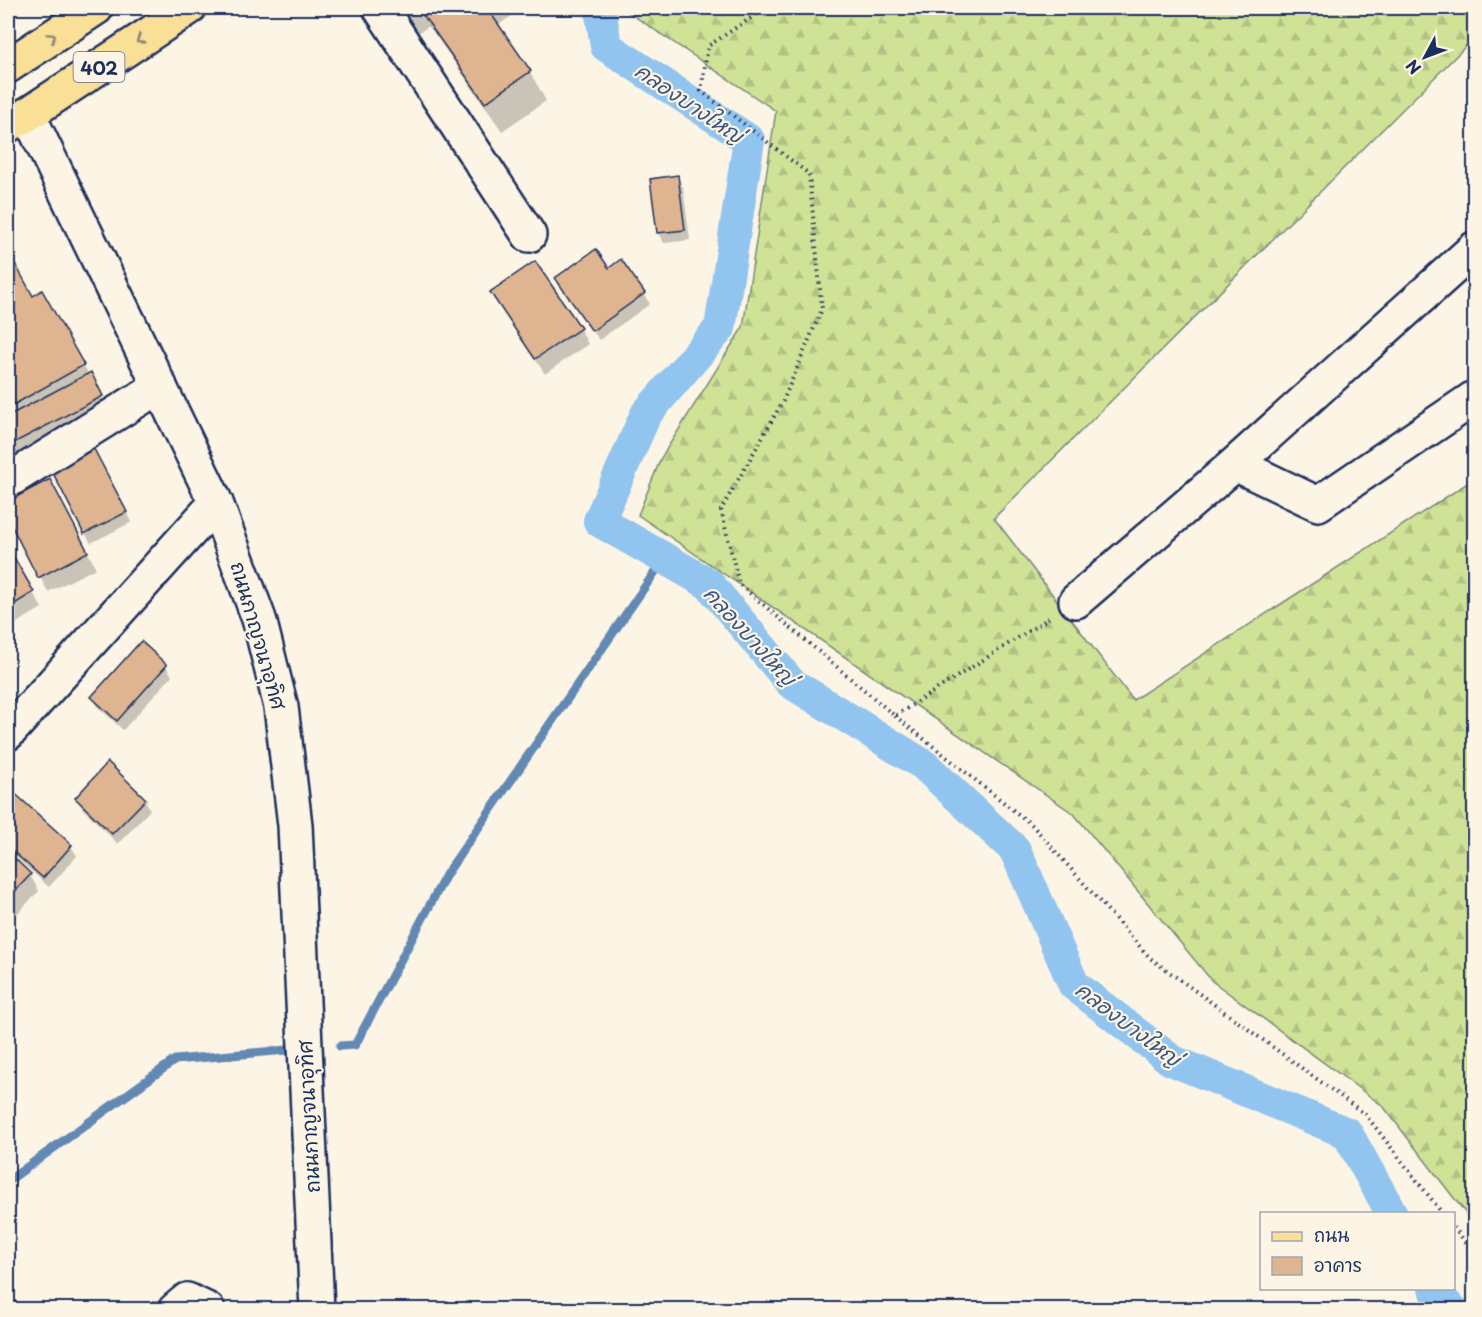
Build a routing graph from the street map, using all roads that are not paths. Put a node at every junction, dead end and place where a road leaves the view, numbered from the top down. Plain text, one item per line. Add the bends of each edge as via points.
1 (96, 8) edge
2 (189, 8) edge
3 (380, 8) edge
4 (8, 66) edge
5 (18, 119) edge
6 (529, 235) dead end
7 (1474, 249) edge
8 (160, 386) junction
9 (1474, 398) edge
10 (1234, 464) junction
11 (8, 481) edge
12 (216, 503) junction
13 (1076, 600) road end
14 (8, 733) edge
15 (174, 1310) edge
16 (208, 1310) edge
17 (317, 1310) edge

4 -> 1 main road, 402
2 -> 5 main road, 402
3 - 6 street
5 - 8 street, ถนนกาญจนาอุทิศ
7 - 10 street
8 - 11 street
8 - 12 street, ถนนกาญจนาอุทิศ
9 - 10 street via 1318,504
10 - 13 street
12 - 14 street
12 - 17 street, ถนนกาญจนาอุทิศ via 259,619 281,707 294,825
15 - 16 street via 187,1300

